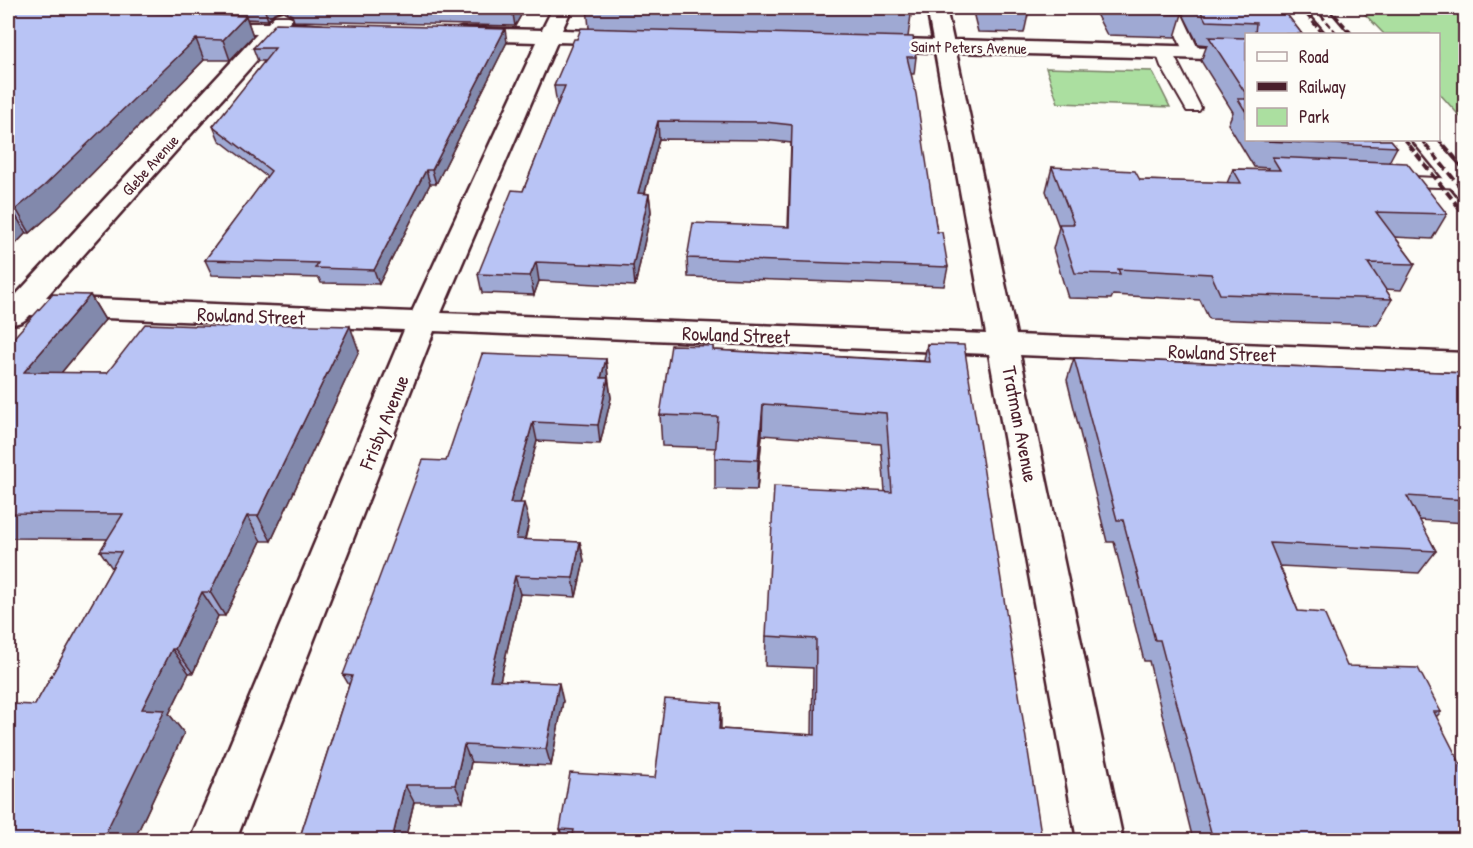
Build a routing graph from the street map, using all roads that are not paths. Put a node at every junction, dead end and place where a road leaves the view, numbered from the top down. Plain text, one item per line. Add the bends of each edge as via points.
1 (292, 8) edge
2 (937, 8) edge
3 (1172, 8) edge
4 (1316, 8) edge
5 (555, 22) edge
6 (179, 26) edge
7 (273, 28) junction
8 (336, 30) edge
9 (440, 33) edge
10 (1337, 33) edge
11 (646, 38) edge
12 (846, 44) edge
13 (945, 46) junction
14 (1164, 52) junction
15 (1192, 53) junction
16 (1245, 54) edge
17 (1193, 108) dead end
18 (1425, 141) edge
19 (1370, 180) edge
20 (1463, 187) edge
21 (12, 311) edge
22 (422, 323) junction
23 (1004, 344) junction
24 (1466, 363) edge
25 (213, 840) edge
26 (1100, 840) edge

1 - 7 street, Glebe Avenue
2 - 13 street, Tratman Avenue
3 - 15 lane
4 - 10 street
5 - 9 street
5 - 11 street
5 - 22 street, Frisby Avenue
6 - 7 street
7 - 8 street
7 - 21 street, Glebe Avenue
12 - 13 street, Saint Peters Avenue
13 - 14 street, Saint Peters Avenue
13 - 23 street, Tratman Avenue
14 - 15 street, Saint Peters Avenue
14 - 17 lane
15 - 16 street, Saint Peters Avenue
18 - 20 street
19 - 20 lane
21 - 22 street, Rowland Street
22 - 23 street, Rowland Street
22 - 25 street, Frisby Avenue
23 - 24 street, Rowland Street
23 - 26 street, Tratman Avenue

